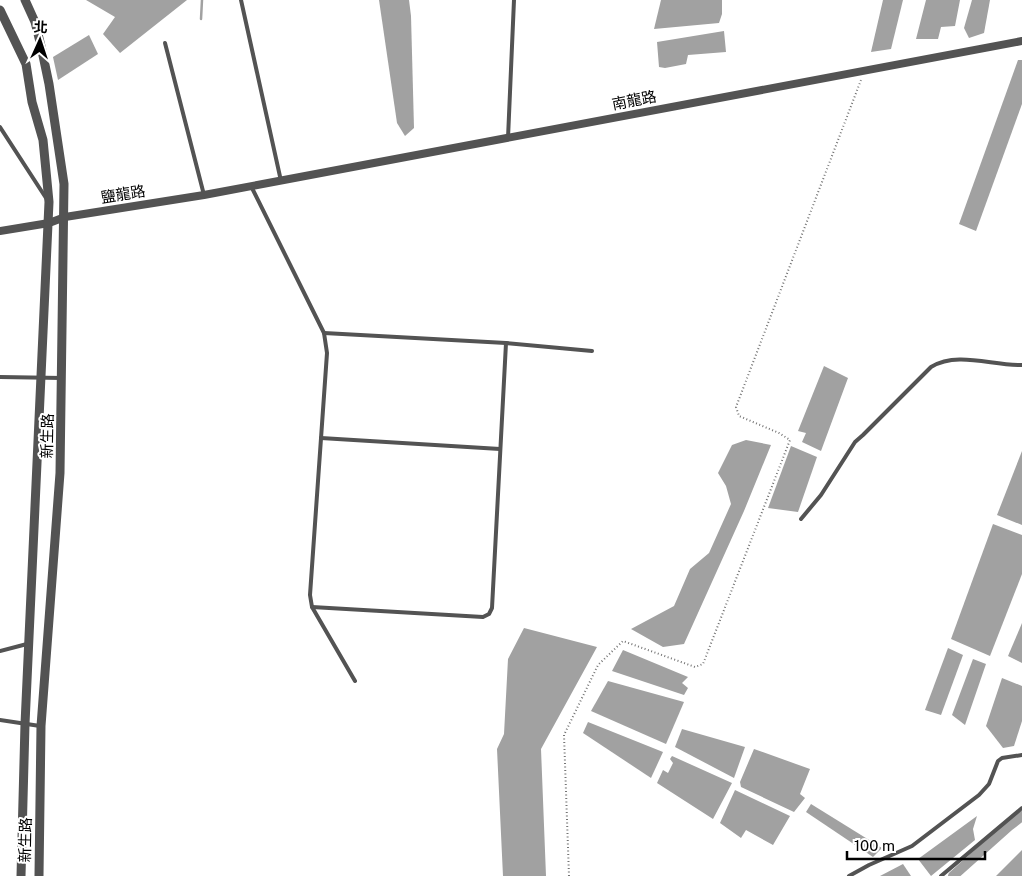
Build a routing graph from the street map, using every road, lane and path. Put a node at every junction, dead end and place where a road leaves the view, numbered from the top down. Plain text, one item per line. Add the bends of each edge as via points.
1 (25, 0) edge
2 (241, 0) edge
3 (514, 0) edge
4 (0, 10) edge
5 (1022, 41) edge
6 (165, 43) dead end
7 (865, 71) junction
8 (0, 127) edge
9 (508, 138) junction
10 (281, 181) junction
11 (251, 186) junction
12 (204, 195) junction
13 (49, 202) junction
14 (65, 217) junction
15 (49, 223) junction
16 (0, 231) edge
17 (324, 333) junction
18 (506, 343) junction
19 (592, 351) dead end
20 (1022, 365) edge
21 (42, 376) junction
22 (0, 377) edge
23 (62, 378) junction
24 (321, 438) junction
25 (500, 449) junction
26 (801, 519) dead end
27 (312, 608) junction
28 (29, 644) junction
29 (0, 650) edge
30 (355, 681) dead end
31 (0, 720) edge
32 (25, 724) junction
33 (41, 726) junction
34 (1022, 755) edge
35 (1022, 808) edge
36 (21, 876) edge
37 (39, 876) edge
38 (569, 876) edge
39 (849, 876) edge
40 (941, 876) edge

1 - 14 street, 新生路 via 35,22 49,84 64,184
2 - 10 lane
3 - 9 lane
4 - 13 street, 新生路 via 26,64 43,140
5 - 7 street, 南龍路
6 - 12 lane
7 - 9 street, 南龍路
7 - 38 path via 736,407 739,416 790,440 703,664 694,666 623,641 598,665 564,735
8 - 13 lane
9 - 10 street, 南龍路
10 - 11 street, 南龍路
11 - 12 street, 鹽龍路
11 - 17 lane
12 - 14 street, 鹽龍路
13 - 15 street, 新生路
14 - 15 street, 鹽龍路
14 - 23 street, 新生路
15 - 16 street, 鹽龍路
15 - 21 street, 新生路
17 - 18 lane
17 - 24 lane via 327,353
18 - 19 lane
18 - 25 lane
20 - 26 lane via 956,359 931,367 855,442 821,495
21 - 22 lane
21 - 23 lane
21 - 28 street, 新生路
23 - 33 street, 新生路 via 60,473
24 - 25 lane
24 - 27 lane via 310,596
25 - 27 lane via 492,608 489,614 483,617
27 - 30 lane
28 - 29 lane
28 - 32 street, 新生路
31 - 32 lane
32 - 33 lane
32 - 36 street, 新生路
33 - 37 street, 新生路
34 - 39 lane via 998,761 989,784 979,795 912,846
35 - 40 lane

